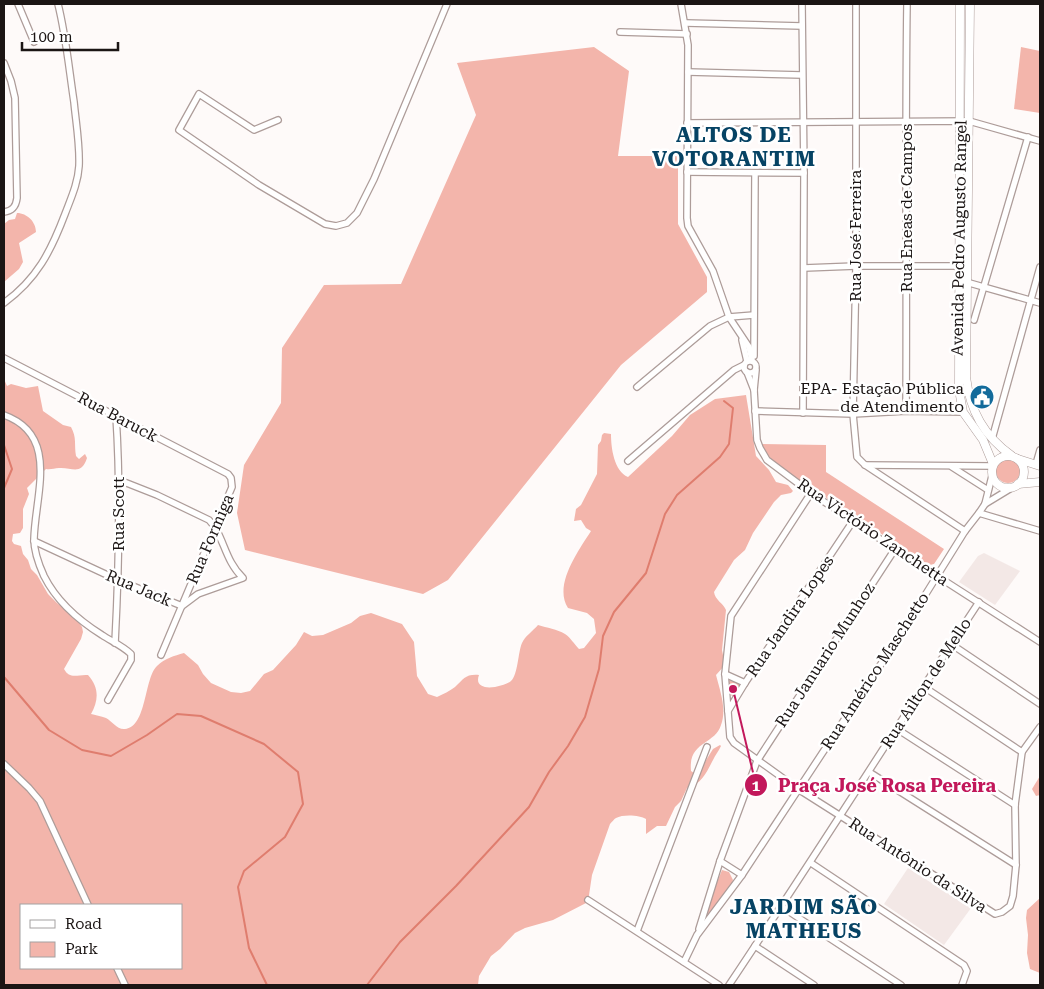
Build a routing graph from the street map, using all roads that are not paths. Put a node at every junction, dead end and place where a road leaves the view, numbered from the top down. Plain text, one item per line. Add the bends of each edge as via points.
1 (18, 4) edge
2 (58, 4) edge
3 (447, 4) edge
4 (681, 4) edge
5 (802, 4) edge
6 (856, 4) edge
7 (907, 4) edge
8 (960, 4) edge
9 (970, 4) edge
10 (686, 23) junction
11 (802, 26) junction
12 (620, 32) dead end
13 (687, 34) junction
14 (34, 42) dead end
15 (4, 63) edge
16 (688, 72) junction
17 (802, 75) junction
18 (278, 120) dead end
19 (856, 120) junction
20 (965, 120) junction
21 (905, 121) junction
22 (803, 122) junction
23 (687, 123) junction
24 (1028, 137) junction
25 (1040, 141) edge
26 (687, 172) junction
27 (755, 173) junction
28 (804, 173) junction
29 (4, 212) edge
30 (856, 266) junction
31 (907, 266) junction
32 (959, 266) junction
33 (1040, 267) edge
34 (804, 268) junction
35 (966, 282) junction
36 (983, 287) junction
37 (1031, 300) junction
38 (1040, 302) edge
39 (4, 303) edge
40 (754, 315) junction
41 (729, 317) junction
42 (974, 320) dead end
43 (4, 358) edge
44 (748, 365) junction
45 (756, 370) junction
46 (637, 388) dead end
47 (754, 390) junction
48 (755, 411) junction
49 (906, 412) junction
50 (963, 412) junction
51 (804, 413) junction
52 (853, 414) junction
53 (4, 415) edge
54 (116, 416) junction
55 (992, 439) junction
56 (1040, 450) edge
57 (1014, 457) junction
58 (628, 461) dead end
59 (865, 465) junction
60 (993, 465) junction
61 (1038, 465) edge
62 (952, 467) junction
63 (992, 476) junction
64 (231, 478) joint
65 (119, 480) junction
66 (1040, 482) edge
67 (1016, 486) junction
68 (988, 490) junction
69 (811, 493) junction
70 (985, 504) junction
71 (979, 514) junction
72 (853, 522) junction
73 (215, 528) junction
74 (965, 531) junction
75 (1040, 531) edge
76 (34, 541) junction
77 (894, 549) junction
78 (937, 576) junction
79 (118, 580) junction
80 (979, 602) junction
81 (182, 606) junction
82 (1040, 642) edge
83 (115, 643) junction
84 (951, 644) junction
85 (161, 654) dead end
86 (725, 674) junction
87 (745, 683) junction
88 (924, 687) junction
89 (108, 700) dead end
90 (1040, 704) edge
91 (727, 712) junction
92 (1040, 727) edge
93 (897, 729) junction
94 (707, 747) dead end
95 (1022, 752) junction
96 (756, 761) junction
97 (4, 764) edge
98 (870, 772) junction
99 (798, 788) junction
100 (1015, 805) junction
101 (840, 815) junction
102 (720, 861) junction
103 (811, 863) junction
104 (1016, 865) junction
105 (742, 875) junction
106 (588, 900) dead end
107 (88, 904) edge
108 (782, 907) junction
109 (637, 931) junction
110 (697, 935) junction
111 (755, 946) junction
112 (684, 962) junction
113 (117, 969) edge
114 (125, 985) edge
115 (719, 985) edge
116 (728, 985) edge
117 (814, 985) edge
118 (901, 985) edge
119 (962, 985) edge

1 - 14 street
2 - 39 street via 66,39 79,168 52,247 33,276
3 - 18 street via 374,179 357,213 347,223 325,224 259,185 179,130 199,94 254,130
4 - 10 street
5 - 11 street
6 - 19 street, Rua José Ferreira
7 - 21 street, Rua Eneas de Campos
8 - 20 street, Avenida Pedro Augusto Rangel
9 - 20 street, Avenida Pedro Augusto Rangel
10 - 11 street
10 - 13 street
11 - 17 street
12 - 13 street
13 - 16 street
15 - 29 street via 15,98 18,198 12,210
16 - 17 street
16 - 23 street
17 - 22 street
19 - 21 street
19 - 22 street
19 - 30 street, Rua José Ferreira
20 - 21 street
20 - 24 street
20 - 32 street, Avenida Pedro Augusto Rangel
20 - 35 street, Avenida Pedro Augusto Rangel
21 - 31 street, Rua Eneas de Campos
22 - 23 street
22 - 28 street
23 - 26 street
24 - 25 street
24 - 36 street
26 - 27 street
26 - 41 street via 688,226 708,259
27 - 28 street
27 - 40 street
28 - 34 street
30 - 31 street
30 - 34 street
30 - 52 street, Rua José Ferreira
31 - 32 street
31 - 49 street, Rua Eneas de Campos
32 - 50 street, Avenida Pedro Augusto Rangel via 958,370
33 - 37 street
34 - 51 street
35 - 36 street
35 - 55 street, Avenida Pedro Augusto Rangel via 968,394 973,410
36 - 37 street
36 - 42 street
37 - 38 street
37 - 55 street
40 - 41 street
40 - 44 street
41 - 44 street via 749,347
41 - 46 street via 710,326
43 - 54 street, Rua Baruck
44 - 45 street via 756,365
44 - 45 street via 752,373
44 - 47 street
44 - 58 street via 729,375
45 - 47 street
47 - 48 street, Rua Victório Zanchetta
48 - 51 street
48 - 69 street, Rua Victório Zanchetta via 757,440 763,454
49 - 50 street
49 - 52 street
50 - 60 street, Avenida Pedro Augusto Rangel via 982,440
51 - 52 street
52 - 59 street, Rua José Ferreira via 857,457
53 - 76 street via 28,430 39,451 40,490
54 - 64 street, Rua Baruck
54 - 65 street, Rua Scott
55 - 57 street, Avenida Pedro Augusto Rangel
56 - 61 street
57 - 60 street via 1003,456
57 - 61 street, Avenida Pedro Augusto Rangel
57 - 67 street via 1024,471
59 - 62 street
59 - 74 street
60 - 62 street
60 - 63 street
62 - 68 street
63 - 67 street via 998,485
63 - 68 street, Rua Américo Maschetto
64 - 73 street, Rua Formiga via 232,487
65 - 73 street via 202,516
65 - 79 street, Rua Scott
66 - 67 street
67 - 70 street, Rua Américo Maschetto
68 - 70 street, Rua Américo Maschetto
69 - 72 street, Rua Victório Zanchetta
69 - 86 street via 731,616
70 - 71 street, Rua Américo Maschetto
71 - 74 street, Rua Américo Maschetto
71 - 75 street
72 - 77 street, Rua Victório Zanchetta
72 - 87 street, Rua Jandira Lopes
73 - 81 street, Rua Formiga
73 - 81 street, Rua Jack via 231,564 243,578 198,594
74 - 78 street, Rua Américo Maschetto
76 - 79 street, Rua Jack
76 - 83 street via 43,574 58,599 87,625
77 - 78 street, Rua Victório Zanchetta
77 - 96 street, Rua Januario Munhoz
78 - 80 street, Rua Victório Zanchetta
78 - 99 street, Rua Américo Maschetto
79 - 81 street, Rua Jack
79 - 83 street, Rua Scott
80 - 82 street, Rua Victório Zanchetta
80 - 84 street, Rua Ailton de Mello
81 - 85 street, Rua Formiga
83 - 89 street via 129,652 131,660
84 - 88 street, Rua Ailton de Mello
84 - 90 street
86 - 87 street
86 - 91 street
87 - 91 street, Rua Jandira Lopes
88 - 93 street, Rua Ailton de Mello
88 - 95 street
91 - 96 street, Rua Antônio da Silva via 734,744
92 - 95 street
93 - 98 street, Rua Ailton de Mello
93 - 100 street
94 - 109 street
95 - 100 street
96 - 99 street, Rua Antônio da Silva
96 - 102 street, Rua Januario Munhoz
97 - 107 street via 40,801
98 - 101 street, Rua Ailton de Mello
98 - 104 street
99 - 101 street, Rua Antônio da Silva
99 - 105 street, Rua Américo Maschetto
100 - 104 street
101 - 103 street, Rua Ailton de Mello
101 - 104 street, Rua Antônio da Silva via 995,914 1010,906
102 - 105 street
102 - 110 street, Rua Januario Munhoz
103 - 108 street, Rua Ailton de Mello
103 - 119 street via 958,961 967,971
105 - 110 street, Rua Américo Maschetto
106 - 109 street
108 - 111 street, Rua Ailton de Mello
108 - 118 street
109 - 112 street
110 - 112 street
111 - 116 street, Rua Ailton de Mello
111 - 117 street
112 - 115 street
113 - 114 street

